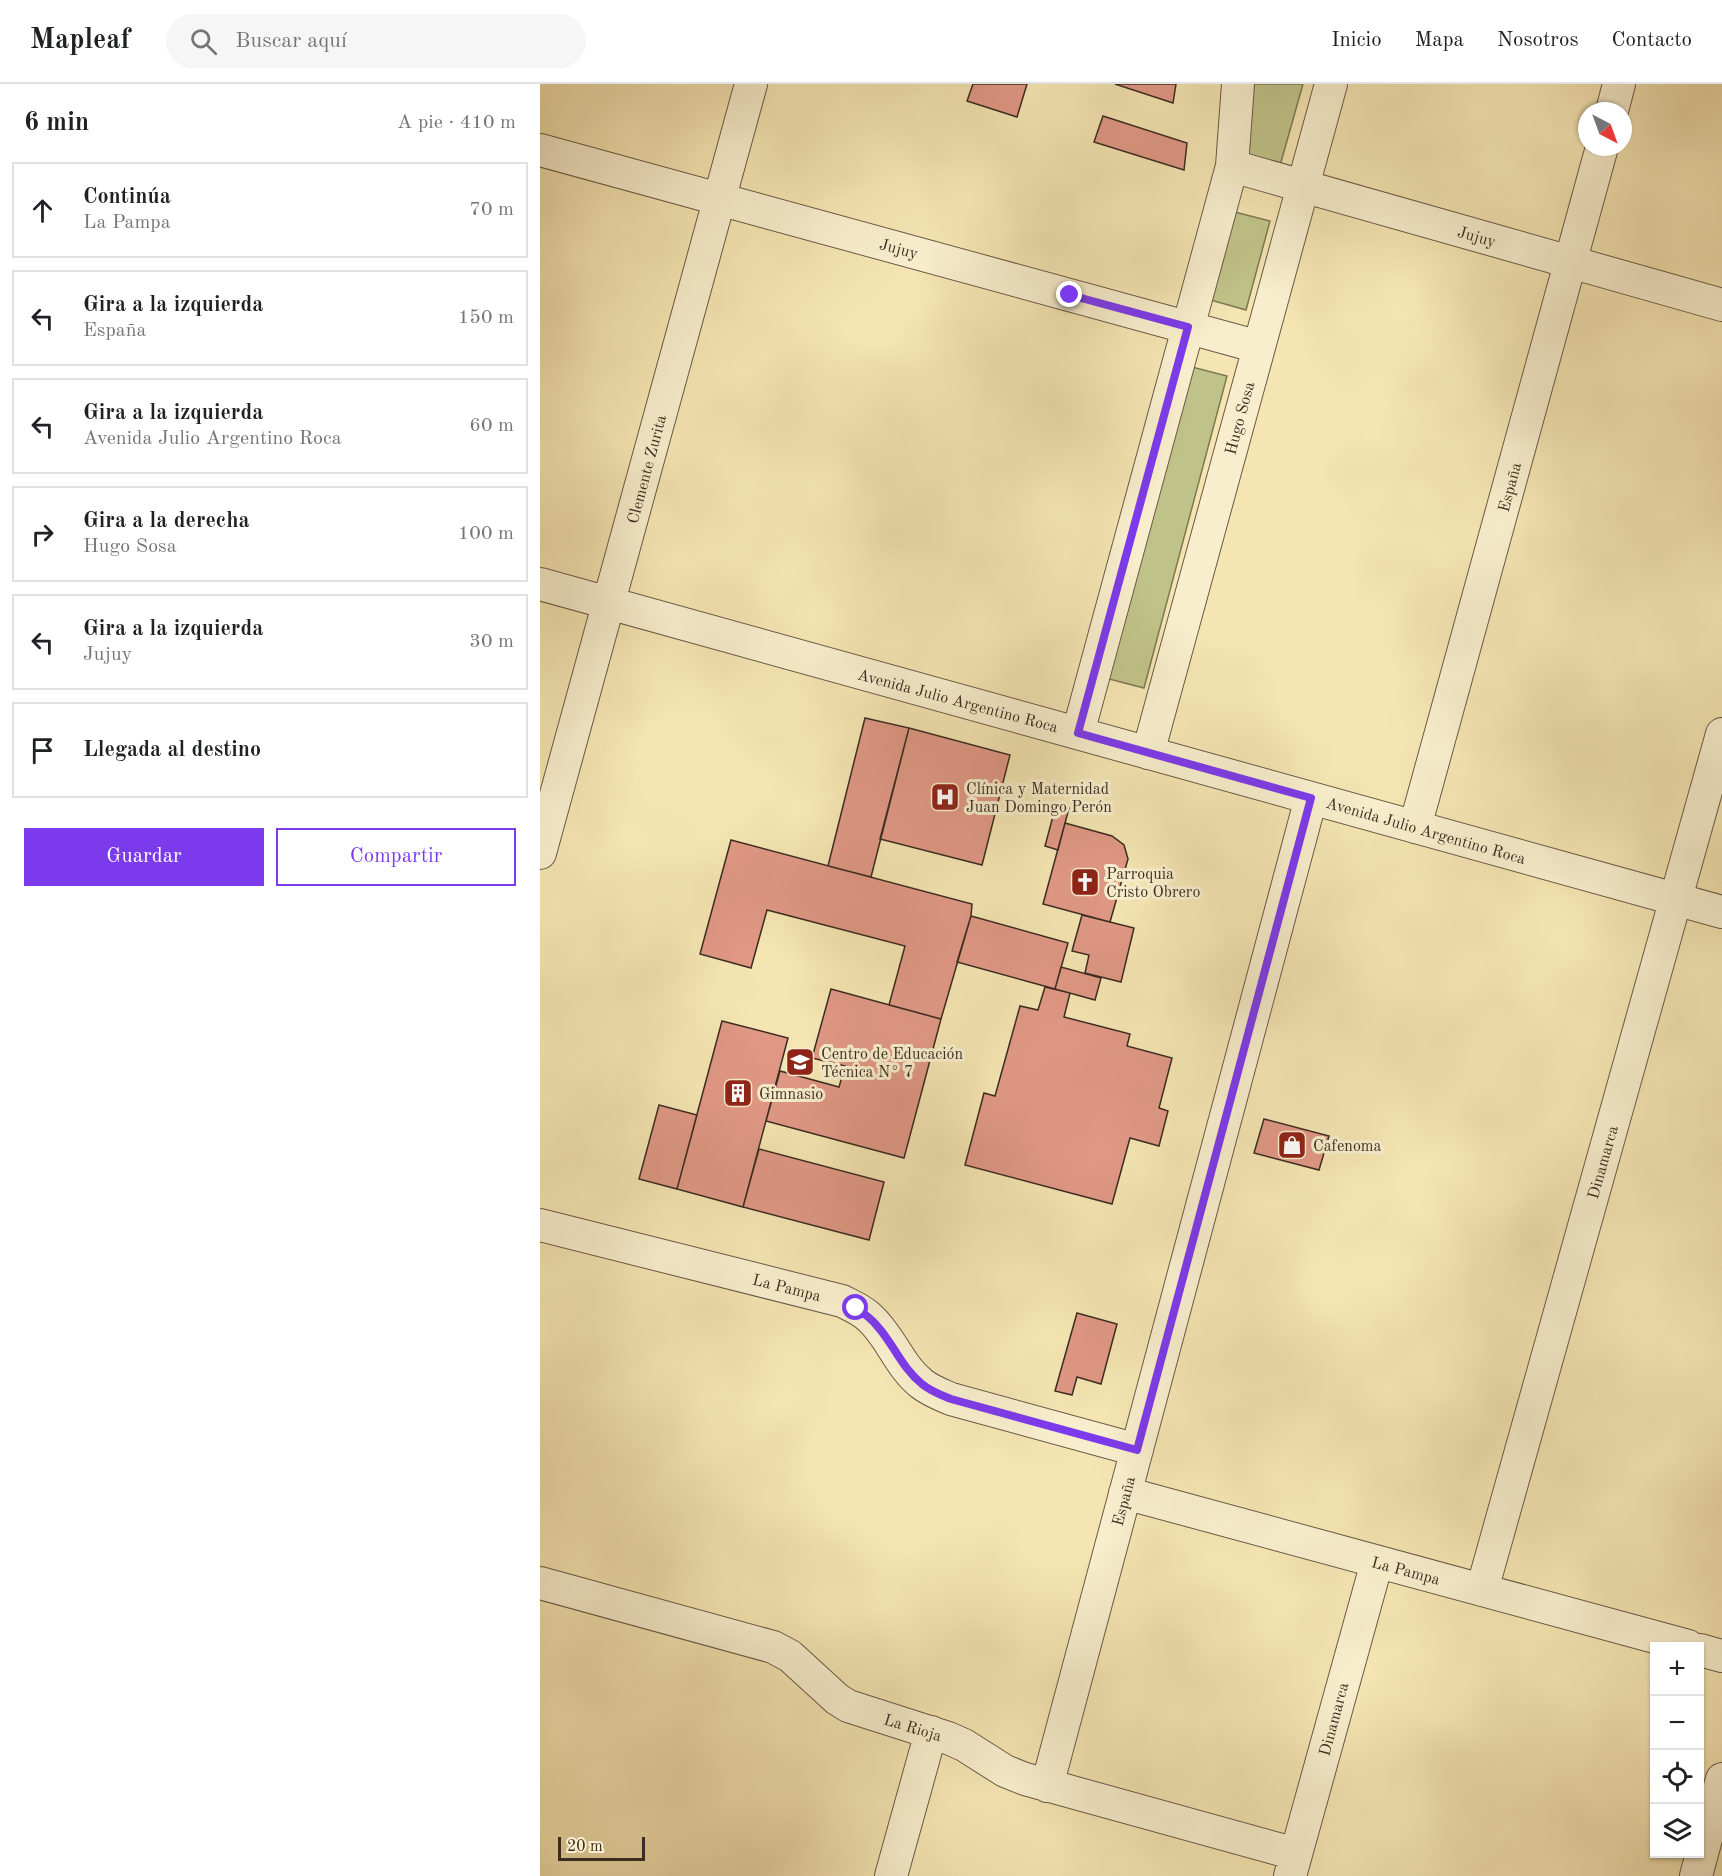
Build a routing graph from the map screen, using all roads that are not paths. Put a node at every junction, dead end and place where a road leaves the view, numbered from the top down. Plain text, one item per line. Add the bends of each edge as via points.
1 (751, 84) edge
2 (1238, 84) edge
3 (1331, 84) edge
4 (1619, 84) edge
5 (1614, 102) edge
6 (540, 150) edge
7 (1600, 156) edge
8 (1232, 166) junction
9 (1302, 187) junction
10 (720, 199) junction
11 (1571, 262) junction
12 (1722, 305) edge
13 (1188, 327) junction
14 (1259, 347) junction
15 (540, 584) edge
16 (609, 603) junction
17 (1078, 733) junction
18 (1722, 734) edge
19 (1148, 753) junction
20 (1311, 798) junction
21 (1415, 827) junction
22 (540, 853) edge
23 (1676, 899) junction
24 (1722, 912) edge
25 (541, 1228) edge
26 (1137, 1450) junction
27 (1125, 1493) junction
28 (1377, 1562) junction
29 (540, 1583) edge
30 (1482, 1590) junction
31 (1670, 1642) edge
32 (1704, 1651) edge
33 (1722, 1656) edge
34 (931, 1732) junction
35 (1722, 1779) edge
36 (1047, 1786) junction
37 (1293, 1865) edge
38 (891, 1876) edge
39 (1695, 1876) edge

1 - 10 street, Clemente Zurita
2 - 8 street
3 - 9 street, Hugo Sosa
4 - 5 street
6 - 10 street, Jujuy
7 - 11 street, España
8 - 9 street, Jujuy
8 - 13 street
9 - 11 street, Jujuy
9 - 14 street, Hugo Sosa
10 - 13 street, Jujuy
10 - 16 street, Clemente Zurita
11 - 12 street, Jujuy
11 - 21 street, España
13 - 14 street, Jujuy
13 - 17 street
14 - 19 street, Hugo Sosa
15 - 16 street, Avenida Julio Argentino Roca
16 - 17 street, Avenida Julio Argentino Roca
16 - 22 street, Clemente Zurita
17 - 19 street, Avenida Julio Argentino Roca
18 - 23 street, Dinamarca
19 - 20 street, Avenida Julio Argentino Roca
20 - 21 street, Avenida Julio Argentino Roca
20 - 26 street, España
21 - 23 street, Avenida Julio Argentino Roca
23 - 24 street, Avenida Julio Argentino Roca
23 - 30 street, Dinamarca
25 - 26 street, La Pampa via 842,1301 870,1317 911,1374 936,1392
26 - 27 street, España
27 - 28 street, La Pampa
27 - 36 street, España
28 - 30 street, La Pampa
28 - 37 street, Dinamarca
29 - 34 street, La Rioja via 773,1647 790,1656 848,1706
30 - 31 street, La Pampa
32 - 33 street
34 - 36 street, La Rioja via 964,1745 1005,1771
34 - 38 street
35 - 39 street
36 - 37 street, La Rioja

